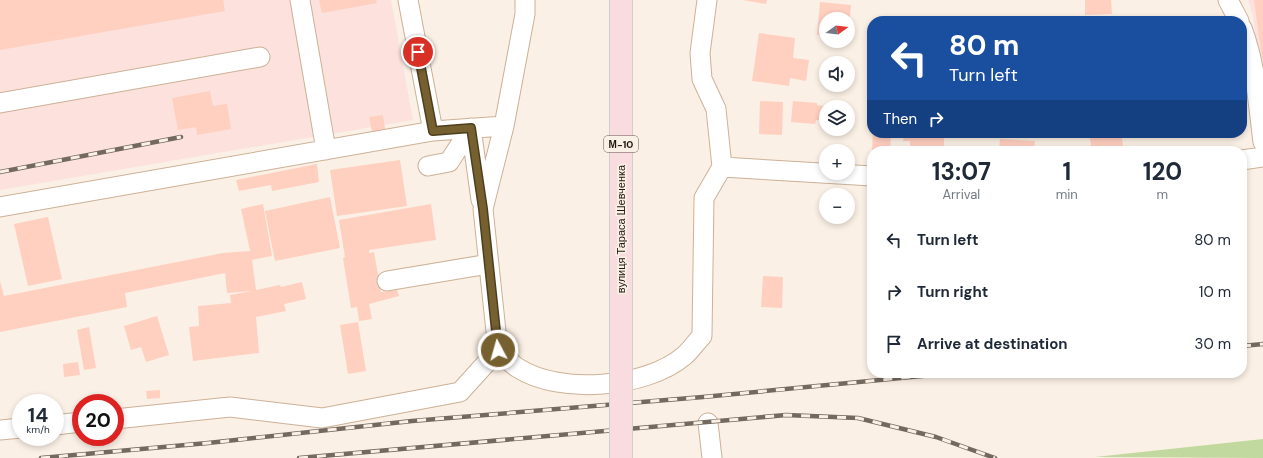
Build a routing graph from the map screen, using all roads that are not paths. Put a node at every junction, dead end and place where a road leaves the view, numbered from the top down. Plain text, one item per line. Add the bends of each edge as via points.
1 (300, 0) edge
2 (408, 0) edge
3 (525, 0) edge
4 (621, 0) edge
5 (707, 0) edge
6 (1228, 0) edge
7 (1236, 16) edge
8 (1247, 41) edge
9 (260, 57) dead end
10 (0, 103) edge
11 (504, 126) junction
12 (471, 128) junction
13 (433, 131) junction
14 (1263, 142) edge
15 (326, 150) junction
16 (1263, 157) edge
17 (1247, 159) edge
18 (428, 166) dead end
19 (722, 167) junction
20 (867, 176) edge
21 (0, 207) edge
22 (483, 209) junction
23 (489, 264) junction
24 (387, 281) dead end
25 (498, 350) junction
26 (124, 418) edge
27 (708, 423) dead end
28 (12, 429) edge
29 (0, 430) edge
30 (622, 458) edge
31 (712, 458) edge

1 - 15 street
2 - 13 street
3 - 11 street via 525,14
4 - 30 main road, вулиця Тараса Шевченка / М-10, bridge
5 - 19 street via 700,53 702,79 716,109
6 - 7 street
8 - 14 street via 1254,72
9 - 10 street
11 - 12 street
11 - 22 street
12 - 13 street
12 - 18 street via 450,162
12 - 22 street
13 - 15 street
15 - 21 street
16 - 17 street
19 - 20 street
19 - 25 street via 704,198 702,336 683,356 634,380 611,384 569,384 546,379 518,368
22 - 23 street
23 - 24 street
23 - 25 street
25 - 26 street via 460,392 322,418 230,407
27 - 31 street
28 - 29 street

